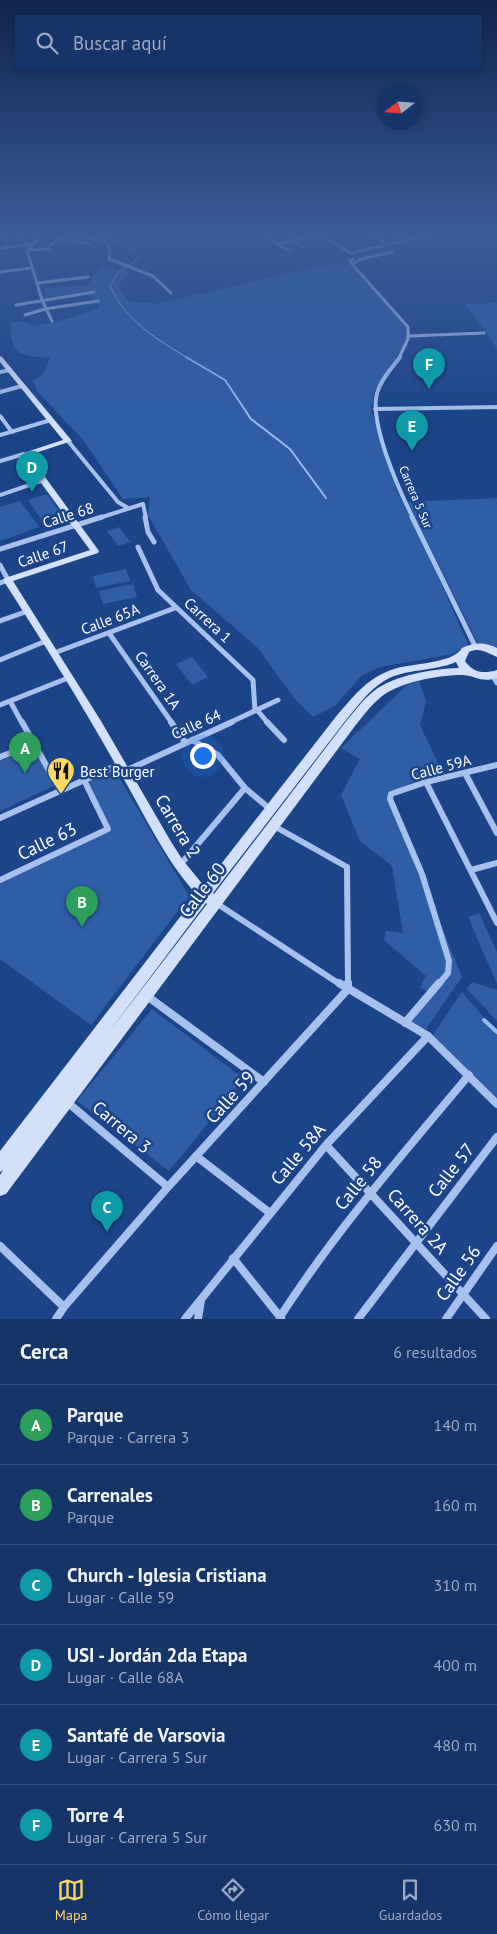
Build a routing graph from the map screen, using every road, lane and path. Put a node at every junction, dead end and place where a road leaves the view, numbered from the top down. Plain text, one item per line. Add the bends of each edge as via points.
1 (40, 294) edge
2 (84, 294) edge
3 (378, 294) edge
4 (42, 300) junction
5 (98, 301) dead end
6 (16, 305) dead end
7 (45, 309) junction
8 (25, 315) dead end
9 (52, 321) dead end
10 (457, 334) junction
11 (410, 336) junction
12 (0, 358) edge
13 (10, 370) junction
14 (0, 372) edge
15 (22, 386) junction
16 (0, 392) edge
17 (497, 407) edge
18 (374, 409) junction
19 (0, 416) edge
20 (51, 420) junction
21 (12, 432) junction
22 (0, 435) edge
23 (68, 441) junction
24 (24, 454) junction
25 (0, 461) edge
26 (44, 480) junction
27 (0, 495) edge
28 (128, 508) junction
29 (74, 524) junction
30 (154, 542) dead end
31 (138, 547) dead end
32 (0, 549) edge
33 (0, 565) edge
34 (4, 582) edge
35 (175, 608) junction
36 (28, 611) junction
37 (0, 621) edge
38 (109, 633) junction
39 (46, 641) junction
40 (475, 646) junction
41 (496, 652) edge
42 (54, 653) junction
43 (460, 656) junction
44 (0, 660) edge
45 (469, 672) junction
46 (68, 678) junction
47 (496, 678) edge
48 (278, 700) dead end
49 (10, 702) junction
50 (0, 706) edge
51 (256, 710) junction
52 (192, 740) junction
53 (284, 740) dead end
54 (185, 742) junction
55 (34, 743) junction
56 (0, 756) edge
57 (497, 765) edge
58 (123, 767) junction
59 (465, 773) junction
60 (84, 780) junction
61 (426, 782) junction
62 (245, 788) junction
63 (60, 790) junction
64 (270, 810) junction
65 (0, 818) edge
66 (274, 825) junction
67 (497, 833) edge
68 (497, 864) edge
69 (180, 865) junction
70 (471, 870) junction
71 (0, 880) edge
72 (210, 900) junction
73 (497, 923) edge
74 (348, 989) junction
75 (146, 995) junction
76 (405, 1023) junction
77 (428, 1036) junction
78 (469, 1074) junction
79 (264, 1082) junction
80 (57, 1089) junction
81 (67, 1101) junction
82 (497, 1104) edge
83 (497, 1137) edge
84 (326, 1145) junction
85 (196, 1156) junction
86 (0, 1164) edge
87 (168, 1187) junction
88 (0, 1188) edge
89 (370, 1193) junction
90 (270, 1213) junction
91 (415, 1242) junction
92 (0, 1246) edge
93 (497, 1246) edge
94 (233, 1258) junction
95 (463, 1294) junction
96 (201, 1300) junction
97 (64, 1307) junction
98 (281, 1318) edge
99 (56, 1319) edge
100 (186, 1319) edge
101 (194, 1319) edge
102 (198, 1319) edge
103 (358, 1319) edge
104 (446, 1319) edge
105 (486, 1319) edge

1 - 4 street
2 - 4 street
3 - 11 street via 408,327
4 - 6 street
4 - 7 street
5 - 7 street
7 - 8 street
7 - 9 street
10 - 10 street via 455,331 482,330 484,334
10 - 11 street
11 - 18 street via 377,391
12 - 13 main road
13 - 14 street
13 - 15 main road
15 - 16 street
15 - 20 main road
17 - 18 street
18 - 40 street, Carrera 5 Sur via 400,491
19 - 21 street
20 - 21 street
20 - 23 main road
21 - 22 street
23 - 24 main road
23 - 28 street via 118,502
24 - 25 street
24 - 26 main road
26 - 27 street
26 - 29 main road
28 - 29 street, Calle 68
28 - 30 street, Calle 68 via 143,504 148,532
29 - 32 street, Calle 68
29 - 34 main road, Calle 67 via 95,551
31 - 35 street, Carrera 1 via 158,590
33 - 34 street, Carrera 2
34 - 36 main road, Carrera 2
35 - 38 street, Calle 65A
35 - 51 street, Carrera 1 via 253,680
36 - 37 street
36 - 39 main road, Carrera 2
38 - 42 street, Calle 65A
38 - 54 street, Carrera 1A
39 - 42 main road, Carrera 2
39 - 44 street
40 - 41 main road
40 - 43 main road, Calle 60 via 464,650
42 - 46 main road, Carrera 2
43 - 45 main road via 462,665
43 - 64 main road, Calle 60 via 380,678 342,716
45 - 47 main road, Calle 60
45 - 66 main road, Calle 60 via 453,671 395,684 383,690 351,723
46 - 49 street
46 - 58 main road, Carrera 2
48 - 51 street, Calle 64
49 - 50 street
49 - 55 street
51 - 52 street, Calle 64
51 - 53 street
52 - 54 street, Calle 64
52 - 62 street via 218,756
54 - 58 street, Calle 64
55 - 56 street
55 - 63 street
57 - 59 street, Calle 59A
58 - 60 street, Calle 64
58 - 69 main road, Carrera 2
59 - 61 street, Calle 59A
59 - 67 street
60 - 63 street, Calle 64
60 - 71 street, Calle 63 via 108,828
61 - 70 street
61 - 76 street, Calle 59A via 391,794 390,799 422,874 449,961 448,974
62 - 64 street
62 - 69 street
63 - 65 street, Calle 64
64 - 72 main road, Calle 60
66 - 72 main road, Calle 60
66 - 74 street via 346,866
68 - 70 street
69 - 72 main road, Carrera 2
70 - 73 street
72 - 74 street, Carrera 2
72 - 75 main road, Calle 60
72 - 80 main road, Calle 60
74 - 76 street, Carrera 2
74 - 79 street, Calle 59
75 - 79 street
75 - 81 main road, Calle 60
76 - 77 street, Carrera 2
77 - 78 street, Carrera 2
77 - 84 street, Calle 58A
78 - 82 street, Carrera 2
78 - 89 street, Calle 58
79 - 85 street, Calle 59
80 - 81 street, Carrera 3
80 - 86 main road, Calle 60
81 - 87 street, Carrera 3
81 - 88 main road, Calle 60
83 - 91 street, Calle 57
84 - 89 street, Carrera 2A
84 - 90 street, Calle 58A
85 - 87 street, Calle 59
85 - 90 street
87 - 97 street, Calle 59
89 - 91 street, Carrera 2A
89 - 98 street, Calle 58 via 304,1277
90 - 94 street, Calle 58A
91 - 95 street, Carrera 2A
91 - 103 street, Calle 57
92 - 97 street
93 - 95 street, Calle 56
94 - 96 street, Calle 58A
94 - 98 street
95 - 104 street, Calle 56
95 - 105 street, Carrera 2A
96 - 100 street, Calle 58A
96 - 102 street, Calle 58A
97 - 99 street, Calle 59
100 - 101 street

